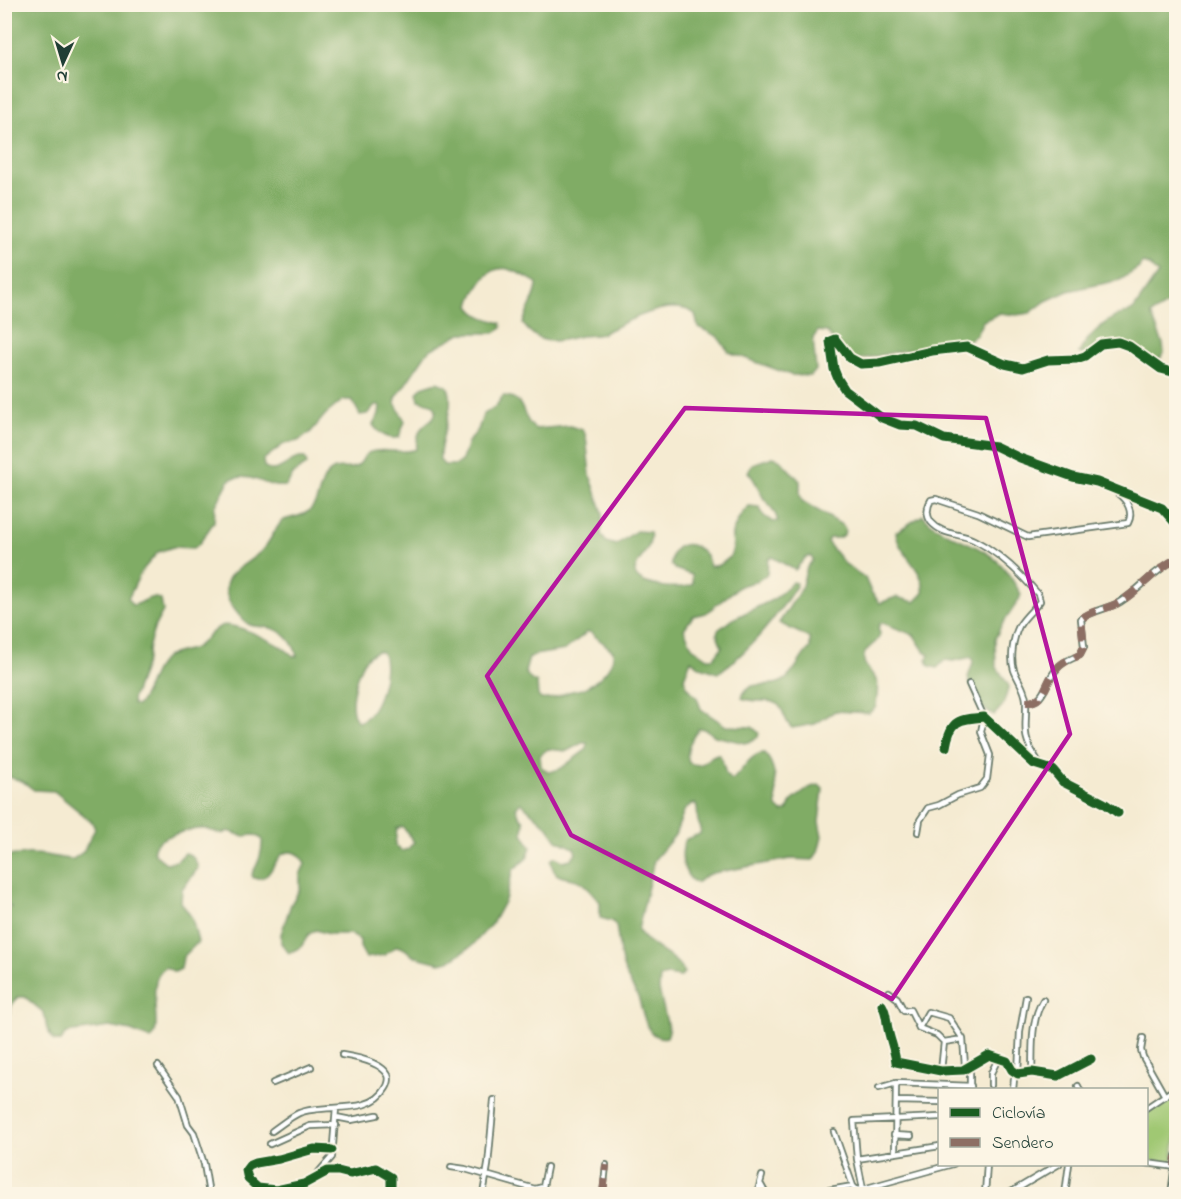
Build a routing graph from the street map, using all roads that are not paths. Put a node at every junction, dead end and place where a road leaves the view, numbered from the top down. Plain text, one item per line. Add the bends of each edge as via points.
1 (1176, 373) edge
2 (1097, 482) junction
3 (1176, 524) edge
4 (1176, 559) edge
5 (969, 684) dead end
6 (1026, 702) junction
7 (984, 717) junction
8 (946, 747) dead end
9 (1037, 764) junction
10 (1118, 813) dead end
11 (918, 832) dead end
12 (889, 992) dead end
13 (1026, 997) dead end
14 (1043, 1000) dead end
15 (882, 1005) dead end
16 (919, 1028) junction
17 (1143, 1038) dead end
18 (963, 1039) junction
19 (945, 1042) junction
20 (342, 1055) dead end
21 (998, 1059) junction
22 (1091, 1059) dead end
23 (158, 1066) dead end
24 (311, 1066) dead end
25 (967, 1069) junction
26 (941, 1071) junction
27 (1032, 1072) junction
28 (1018, 1074) junction
29 (273, 1083) dead end
30 (896, 1083) junction
31 (991, 1085) dead end
32 (879, 1088) dead end
33 (958, 1088) edge
34 (970, 1088) edge
35 (1013, 1088) edge
36 (1176, 1089) edge
37 (1165, 1096) junction
38 (494, 1100) dead end
39 (896, 1101) junction
40 (938, 1101) edge
41 (1148, 1107) edge
42 (336, 1108) junction
43 (377, 1115) dead end
44 (336, 1117) junction
45 (938, 1117) edge
46 (895, 1119) junction
47 (336, 1125) junction
48 (272, 1131) dead end
49 (834, 1131) dead end
50 (894, 1135) junction
51 (911, 1136) dead end
52 (270, 1144) dead end
53 (938, 1146) edge
54 (332, 1150) junction
55 (895, 1153) junction
56 (1176, 1156) edge
57 (332, 1157) junction
58 (857, 1159) junction
59 (1148, 1163) edge
60 (606, 1165) dead end
61 (947, 1166) edge
62 (987, 1166) edge
63 (1056, 1166) edge
64 (1069, 1166) edge
65 (451, 1167) dead end
66 (548, 1167) dead end
67 (1176, 1167) edge
68 (341, 1171) junction
69 (487, 1176) junction
70 (762, 1176) dead end
71 (312, 1179) junction
72 (761, 1185) junction
73 (853, 1186) junction
74 (864, 1192) edge
75 (208, 1194) edge
76 (391, 1194) edge
77 (483, 1194) edge
78 (603, 1194) edge
79 (757, 1194) edge
80 (766, 1194) edge
81 (806, 1194) edge
82 (985, 1194) edge
83 (1008, 1194) edge
84 (1065, 1194) edge
85 (1171, 1194) edge

1 - 2 street via 1161,369 1118,342 1101,344 1076,359 1048,360 1023,368 967,347 861,364 850,358 835,339 830,341 834,369 845,390 882,418 917,426 944,439 995,446 1073,477
2 - 3 street via 1162,508
2 - 6 street via 1120,495 1128,505 1128,524 1028,537 978,513 936,499 928,506 931,522 974,540 1003,559 1038,594 1040,601 1020,624 1013,649 1012,662
4 - 6 street via 1119,603 1085,616 1080,655 1054,671 1038,700
5 - 7 street
6 - 9 street via 1024,728
7 - 8 street via 957,722 950,729
7 - 9 street
7 - 11 street via 981,732 990,755 987,780 980,788 928,808
9 - 10 street via 1053,770 1063,782
12 - 16 street via 904,1011 910,1010
13 - 28 street
14 - 27 street via 1033,1028
15 - 26 street via 896,1062
16 - 18 street via 931,1012 949,1018
16 - 19 street
17 - 37 street via 1143,1056
18 - 19 street
18 - 25 street
19 - 26 street
20 - 42 street via 370,1062 388,1075 389,1081 375,1100
21 - 25 street via 989,1055
21 - 28 street via 1007,1061
21 - 31 street via 990,1073
22 - 27 street via 1058,1077
23 - 75 street via 179,1096 194,1133
24 - 29 street
25 - 26 street
25 - 34 street
27 - 28 street
28 - 35 street
30 - 32 street
30 - 33 street
30 - 39 street
33 - 34 street
36 - 37 street
37 - 41 street
38 - 69 street
39 - 40 street
39 - 46 street
42 - 44 street
42 - 48 street via 300,1113
43 - 44 street via 351,1120
44 - 47 street
45 - 46 street
46 - 50 street
46 - 58 street via 854,1121
47 - 52 street via 310,1126
47 - 54 street
49 - 73 street
50 - 51 street
50 - 55 street
53 - 55 street
54 - 57 street
54 - 71 street via 314,1149 256,1163 246,1170 249,1180 266,1190 291,1189
55 - 58 street
56 - 67 street
57 - 68 street
57 - 71 street
58 - 74 street
59 - 67 street
60 - 78 street
61 - 74 street
62 - 82 street
63 - 83 street
64 - 84 street
65 - 69 street
66 - 69 street via 540,1189
67 - 85 street
68 - 71 street via 328,1171
68 - 76 street via 350,1174 379,1169 391,1177
69 - 77 street
70 - 72 street
72 - 79 street
72 - 80 street
73 - 74 street
73 - 81 street

